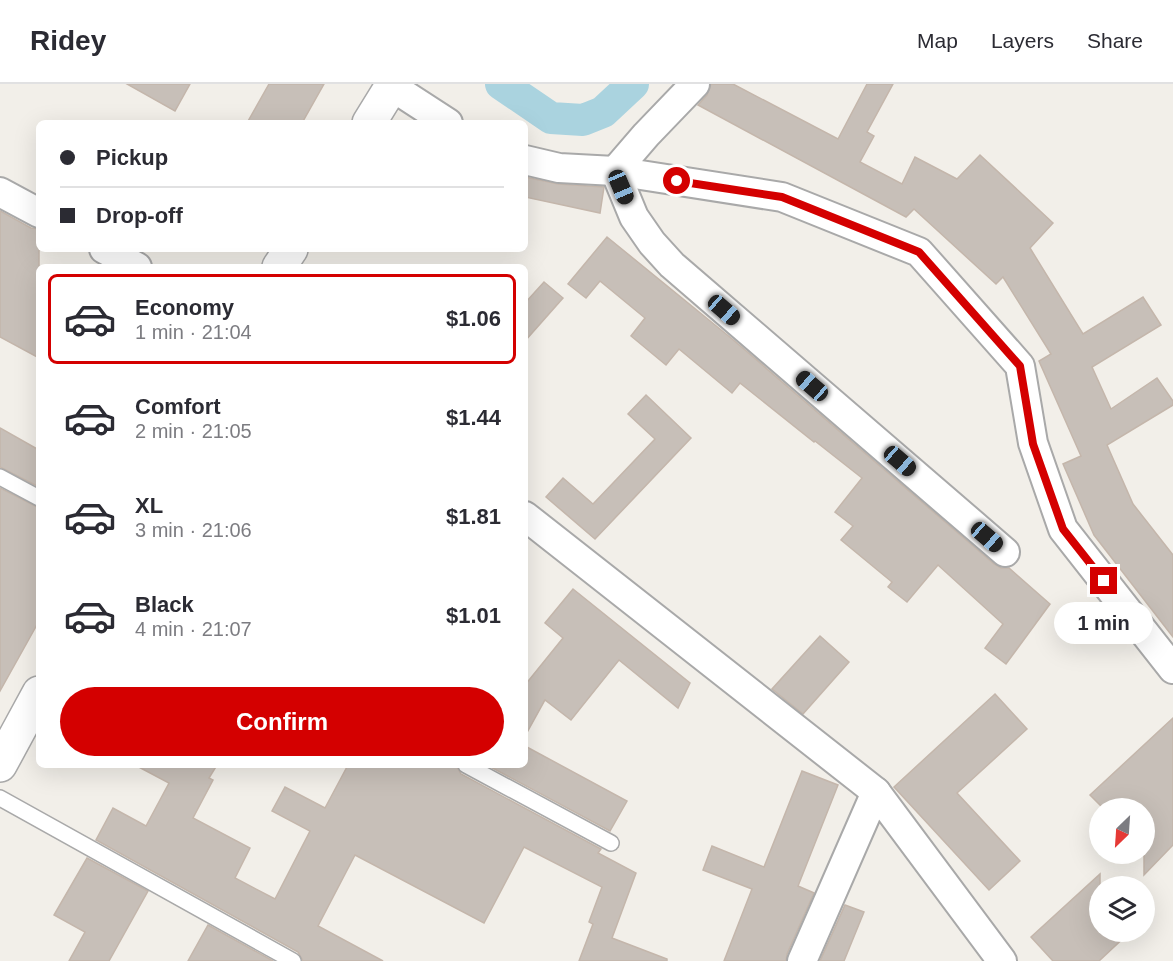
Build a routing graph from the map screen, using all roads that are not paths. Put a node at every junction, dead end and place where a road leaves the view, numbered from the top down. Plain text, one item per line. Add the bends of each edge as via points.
1 (695, 84) edge
2 (391, 85) edge
3 (371, 120) edge
4 (444, 120) edge
5 (528, 161) edge
6 (615, 171) junction
7 (0, 192) edge
8 (36, 211) edge
9 (110, 252) edge
10 (132, 264) edge
11 (0, 477) edge
12 (36, 496) edge
13 (528, 518) edge
14 (1005, 552) dead end
15 (1173, 669) edge
16 (36, 699) edge
17 (1, 763) edge
18 (472, 768) edge
19 (876, 792) junction
20 (0, 798) edge
21 (610, 843) dead end
22 (293, 961) edge
23 (802, 961) edge
24 (1002, 961) edge

1 - 6 street
2 - 3 street
2 - 4 street
5 - 6 street via 559,168
6 - 14 street via 634,218 672,265
6 - 15 street via 782,197 919,252 1020,366 1033,444 1063,529
7 - 8 street
9 - 10 street
11 - 12 lane
13 - 19 street
16 - 17 street
18 - 21 lane
19 - 23 street
19 - 24 street
20 - 22 lane

